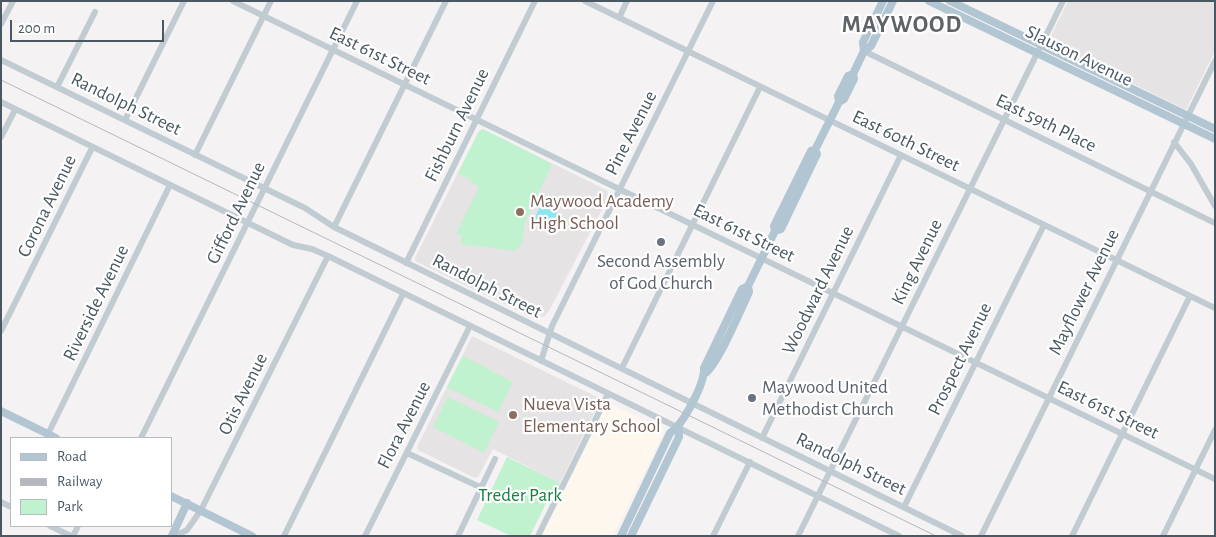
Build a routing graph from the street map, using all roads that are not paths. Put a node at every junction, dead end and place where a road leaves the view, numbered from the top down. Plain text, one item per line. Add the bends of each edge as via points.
1 (13, 1) edge
2 (184, 1) edge
3 (233, 1) edge
4 (271, 1) edge
5 (357, 1) edge
6 (446, 1) edge
7 (535, 1) edge
8 (585, 1) edge
9 (627, 1) edge
10 (712, 1) edge
11 (883, 1) edge
12 (893, 1) edge
13 (928, 1) edge
14 (950, 1) edge
15 (1063, 1) edge
16 (95, 12) dead end
17 (264, 16) junction
18 (619, 18) junction
19 (1, 24) edge
20 (1041, 44) junction
21 (333, 50) junction
22 (688, 51) junction
23 (864, 51) junction
24 (1036, 53) junction
25 (1, 60) edge
26 (1215, 61) edge
27 (405, 85) junction
28 (760, 86) junction
29 (57, 87) junction
30 (1, 102) edge
31 (15, 110) junction
32 (1188, 116) junction
33 (125, 120) junction
34 (477, 120) junction
35 (830, 120) junction
36 (1003, 120) junction
37 (1184, 124) junction
38 (1215, 129) edge
39 (1, 137) edge
40 (1215, 139) edge
41 (1174, 142) junction
42 (92, 148) junction
43 (195, 154) junction
44 (901, 155) junction
45 (170, 185) junction
46 (265, 189) junction
47 (970, 189) junction
48 (619, 190) junction
49 (1150, 191) junction
50 (1215, 206) edge
51 (1215, 222) edge
52 (248, 223) junction
53 (692, 225) junction
54 (1044, 225) junction
55 (334, 227) junction
56 (328, 256) junction
57 (761, 259) junction
58 (1117, 260) junction
59 (406, 263) junction
60 (834, 292) junction
61 (403, 294) junction
62 (1190, 296) junction
63 (1215, 308) edge
64 (902, 325) junction
65 (470, 326) junction
66 (1, 331) edge
67 (550, 334) junction
68 (541, 361) junction
69 (975, 361) junction
70 (622, 368) junction
71 (608, 394) junction
72 (1048, 397) junction
73 (691, 404) junction
74 (1, 411) edge
75 (679, 428) junction
76 (1215, 430) edge
77 (1121, 433) junction
78 (52, 436) edge
79 (141, 437) edge
80 (762, 438) junction
81 (407, 452) junction
82 (495, 459) dead end
83 (750, 462) junction
84 (1196, 469) junction
85 (830, 471) junction
86 (1215, 479) edge
87 (482, 488) junction
88 (172, 496) edge
89 (818, 496) junction
90 (187, 503) junction
91 (904, 508) junction
92 (201, 510) junction
93 (52, 527) edge
94 (895, 535) edge
95 (72, 536) edge
96 (173, 536) edge
97 (252, 536) edge
98 (284, 536) edge
99 (365, 536) edge
100 (458, 536) edge
101 (538, 536) edge
102 (621, 536) edge
103 (631, 536) edge
104 (713, 536) edge
105 (798, 536) edge
106 (962, 536) edge
107 (981, 536) edge
108 (1072, 536) edge
109 (1163, 536) edge

1 - 19 street
2 - 33 street
3 - 17 street, East 61st Street
4 - 17 street
5 - 21 street, Gifford Avenue
6 - 27 street
7 - 34 street, Fishburn Avenue
8 - 18 street, East 60th Street
9 - 18 street
10 - 22 street, Pine Avenue
11 - 23 main road via 863,42
12 - 23 main road via 870,46
13 - 24 main road, Slauson Avenue
14 - 20 main road, Slauson Avenue
15 - 20 street, King Avenue
16 - 29 street
17 - 21 street, East 61st Street
17 - 43 street
18 - 22 street, East 60th Street
20 - 24 street, King Avenue
20 - 32 main road, Slauson Avenue
21 - 27 street, East 61st Street
21 - 46 street, Gifford Avenue
22 - 28 street, East 60th Street
22 - 48 street, Pine Avenue
23 - 35 main road via 838,96 839,102
23 - 36 street, East 59th Place
24 - 36 street, King Avenue
24 - 37 main road, Slauson Avenue
25 - 29 street, Randolph Street
26 - 32 street, Mayflower Avenue
27 - 34 street, East 61st Street
27 - 55 street
28 - 35 street, East 60th Street
28 - 53 street
29 - 33 street, Randolph Street
30 - 31 street
31 - 39 street
31 - 42 street
32 - 37 street, Mayflower Avenue
32 - 38 main road, Slauson Avenue
33 - 43 street, Randolph Street
34 - 48 street, East 61st Street
34 - 59 street, Fishburn Avenue
35 - 44 street, East 60th Street
35 - 57 main road via 781,229 775,231
36 - 47 street, King Avenue
36 - 49 street, East 59th Place
37 - 40 main road, Slauson Avenue
37 - 41 street, Mayflower Avenue
41 - 49 street, Mayflower Avenue
41 - 50 street
42 - 45 street
42 - 66 street, Corona Avenue
43 - 46 street, Randolph Street
44 - 47 street, East 60th Street
44 - 60 street, Woodward Avenue
45 - 52 street
45 - 78 street, Riverside Avenue
46 - 52 street, Gifford Avenue
46 - 55 street, Randolph Street via 306,208
47 - 54 street, East 60th Street
47 - 64 street, King Avenue
48 - 53 street, East 61st Street
48 - 67 street, Pine Avenue
49 - 51 street, East 59th Place
49 - 58 street, Mayflower Avenue
52 - 56 street via 293,245
52 - 79 street, Gifford Avenue
53 - 57 street, East 61st Street
53 - 70 street
54 - 58 street, East 60th Street
54 - 69 street, Prospect Avenue
55 - 59 street, Randolph Street
56 - 61 street
56 - 92 street, Otis Avenue
57 - 60 street, East 61st Street
57 - 73 main road via 748,286 749,292
58 - 62 street, East 60th Street
58 - 72 street, Mayflower Avenue
59 - 67 street, Randolph Street
60 - 64 street, East 61st Street
60 - 80 street, Woodward Avenue
61 - 65 street
61 - 98 street
62 - 63 street, East 60th Street
62 - 77 street
64 - 69 street, East 61st Street
64 - 85 street, King Avenue
65 - 68 street
65 - 81 street, Flora Avenue
67 - 68 street, Pine Avenue
67 - 70 street, Randolph Street
68 - 71 street
69 - 72 street, East 61st Street
69 - 91 street, Prospect Avenue
70 - 73 street, Randolph Street
71 - 75 street
71 - 101 street
72 - 77 street, East 61st Street
72 - 107 street, Mayflower Avenue
73 - 75 main road
73 - 80 street, Randolph Street
74 - 78 main road
75 - 83 street
75 - 102 main road via 670,433
75 - 103 main road via 679,437
76 - 84 street
77 - 84 street, East 61st Street
77 - 108 street
80 - 85 street, Randolph Street
81 - 87 street
81 - 99 street, Flora Avenue
82 - 87 street
83 - 89 street
83 - 104 street
84 - 86 street, East 61st Street
84 - 109 street
85 - 89 street, King Avenue
85 - 91 street, Randolph Street
87 - 100 street
88 - 90 main road
89 - 94 street
89 - 105 street, King Avenue
90 - 92 main road
90 - 96 main road
91 - 106 street, Randolph Street
92 - 96 street, Otis Avenue via 188,530
92 - 97 main road
93 - 95 street

